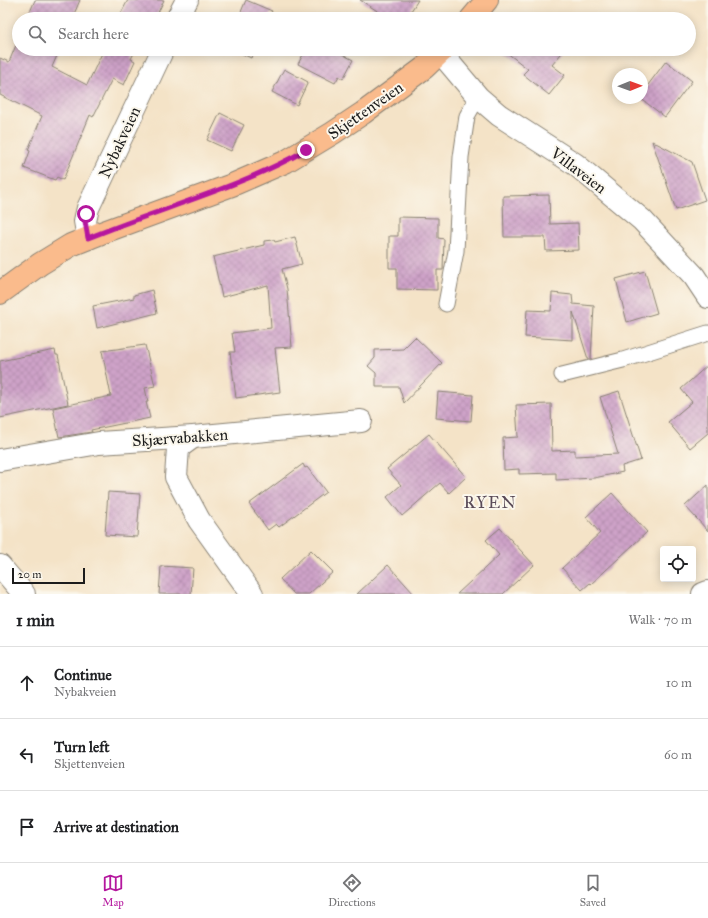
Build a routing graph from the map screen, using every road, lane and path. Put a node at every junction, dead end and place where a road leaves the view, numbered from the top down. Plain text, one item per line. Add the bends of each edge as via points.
1 (187, 0) edge
2 (487, 0) edge
3 (181, 12) edge
4 (477, 12) edge
5 (160, 56) edge
6 (436, 56) edge
7 (446, 56) edge
8 (478, 97) junction
9 (88, 238) junction
10 (0, 293) edge
11 (708, 297) edge
12 (446, 304) dead end
13 (708, 332) edge
14 (562, 375) dead end
15 (361, 421) dead end
16 (193, 437) junction
17 (0, 460) edge
18 (0, 566) edge
19 (708, 592) edge
20 (24, 594) edge
21 (252, 594) edge
22 (703, 594) edge

1 - 3 street
2 - 4 main road
5 - 9 street, Nybakveien via 88,208 85,221
6 - 9 main road, Skjettenveien via 363,113 285,162 232,185
7 - 8 street, Villaveien
8 - 11 street, Villaveien via 499,115 575,164 642,220 694,276
8 - 12 lane via 467,116 461,157 456,251
9 - 10 main road, Skjettenveien via 40,264
13 - 14 lane via 623,360
15 - 16 street, Skjærvabakken
16 - 17 street, Skjærvabakken via 99,443
16 - 21 street via 178,448 176,477 199,520
18 - 20 street
19 - 22 street

